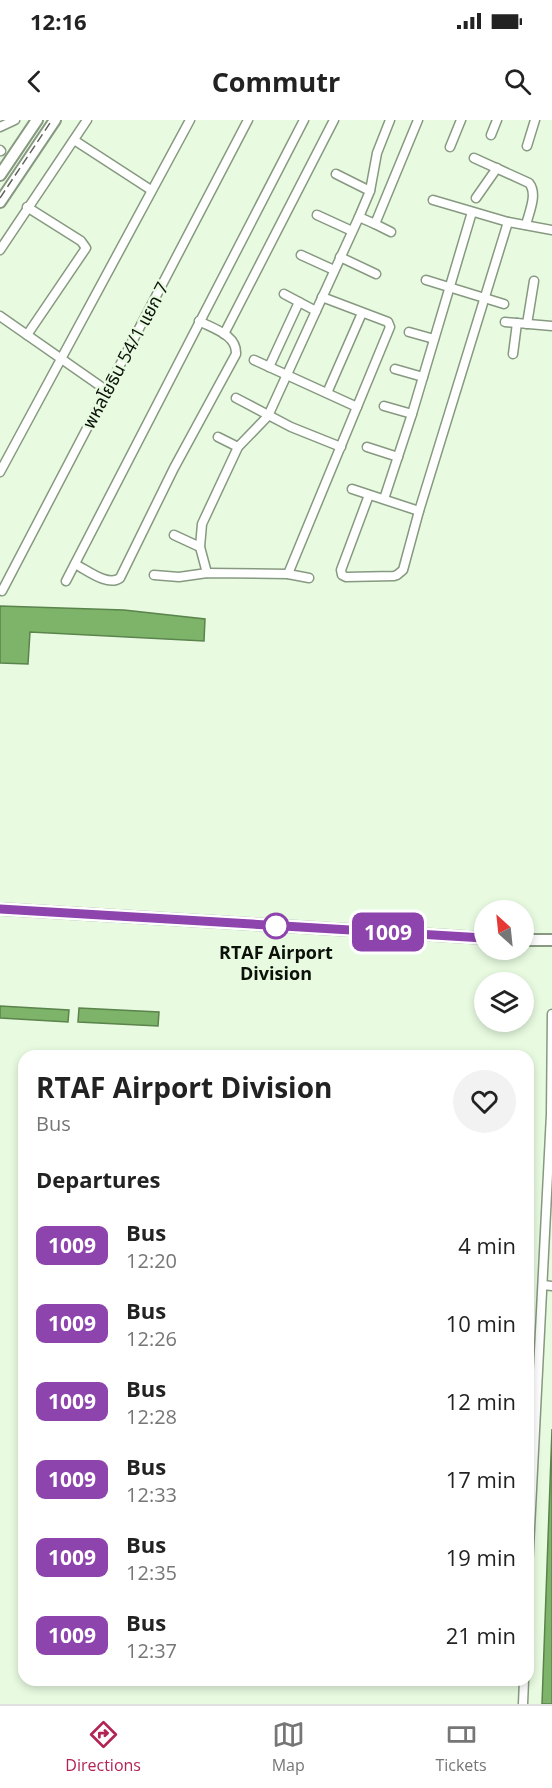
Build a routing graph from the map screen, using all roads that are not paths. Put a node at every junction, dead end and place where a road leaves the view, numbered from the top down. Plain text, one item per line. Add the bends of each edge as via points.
1 (15, 120) edge
2 (37, 120) edge
3 (55, 120) edge
4 (87, 120) edge
5 (190, 120) edge
6 (248, 120) edge
7 (304, 120) edge
8 (334, 120) edge
9 (390, 120) edge
10 (418, 120) edge
11 (461, 120) edge
12 (496, 120) edge
13 (536, 120) edge
14 (2, 124) edge
15 (491, 135) dead end
16 (74, 140) junction
17 (527, 146) dead end
18 (450, 147) dead end
19 (474, 158) dead end
20 (497, 168) junction
21 (336, 174) dead end
22 (0, 175) edge
23 (151, 190) junction
24 (370, 191) junction
25 (476, 198) dead end
26 (433, 200) dead end
27 (0, 202) edge
28 (27, 207) junction
29 (472, 212) junction
30 (317, 215) dead end
31 (359, 217) junction
32 (508, 222) junction
33 (375, 224) junction
34 (526, 225) junction
35 (552, 230) edge
36 (352, 231) junction
37 (391, 232) dead end
38 (0, 250) edge
39 (301, 255) dead end
40 (340, 257) junction
41 (334, 270) junction
42 (376, 273) dead end
43 (426, 280) dead end
44 (534, 280) dead end
45 (449, 288) junction
46 (284, 294) dead end
47 (322, 297) junction
48 (486, 298) junction
49 (299, 302) junction
50 (504, 304) dead end
51 (316, 310) junction
52 (362, 313) junction
53 (0, 316) edge
54 (199, 321) junction
55 (505, 322) dead end
56 (517, 323) junction
57 (527, 324) junction
58 (552, 326) edge
59 (409, 332) dead end
60 (224, 334) junction
61 (27, 335) junction
62 (434, 339) junction
63 (513, 354) dead end
64 (61, 359) junction
65 (254, 360) dead end
66 (269, 367) junction
67 (395, 369) dead end
68 (286, 375) junction
69 (423, 377) junction
70 (106, 390) junction
71 (327, 393) junction
72 (236, 398) dead end
73 (384, 406) dead end
74 (357, 407) junction
75 (412, 414) junction
76 (268, 416) junction
77 (218, 437) dead end
78 (238, 447) junction
79 (341, 447) junction
80 (367, 447) dead end
81 (398, 457) junction
82 (0, 472) edge
83 (352, 489) dead end
84 (369, 495) junction
85 (384, 500) junction
86 (419, 511) junction
87 (174, 535) dead end
88 (200, 547) junction
89 (75, 564) junction
90 (0, 573) edge
91 (207, 573) junction
92 (288, 574) junction
93 (154, 575) dead end
94 (9, 577) junction
95 (309, 578) dead end
96 (66, 581) dead end
97 (2, 591) dead end
98 (0, 909) edge
99 (474, 937) edge
100 (534, 940) edge
101 (552, 940) edge
102 (552, 1014) edge
103 (552, 1114) edge
104 (547, 1286) edge
105 (534, 1479) edge
106 (524, 1686) edge
107 (523, 1704) edge

1 - 14 street
2 - 22 main road
3 - 27 main road
4 - 16 street
5 - 23 street
6 - 70 street, พหลโยธิน 54/1 แยก 7
7 - 54 street
8 - 60 street
9 - 24 street via 377,153
10 - 33 street
11 - 18 street
12 - 15 street
13 - 17 street
16 - 23 street
16 - 28 street
19 - 20 street
20 - 25 street
20 - 34 street via 532,186
21 - 24 street
23 - 64 street
24 - 31 street
26 - 29 street
28 - 38 street
28 - 61 street via 86,248
29 - 32 street
29 - 45 street
30 - 36 street
31 - 33 street
31 - 36 street
32 - 34 street
32 - 48 street
33 - 37 street
34 - 35 street
36 - 40 street
39 - 41 street
40 - 41 street
40 - 42 street
41 - 47 street
43 - 45 street
44 - 57 street
45 - 48 street
45 - 62 street
46 - 49 street
47 - 51 street
47 - 52 street
48 - 50 street
48 - 86 street
49 - 51 street
49 - 66 street
51 - 68 street
52 - 71 street
52 - 74 street via 388,322 390,327
53 - 61 street
54 - 60 street
54 - 89 street
55 - 56 street
56 - 57 street
56 - 63 street
57 - 58 street
59 - 62 street
60 - 89 street via 236,347 236,354 120,578 109,581
61 - 64 street
62 - 69 street
64 - 70 street
64 - 82 street
65 - 66 street
66 - 68 street
67 - 69 street
68 - 71 street
68 - 76 street
69 - 75 street
70 - 94 street, พหลโยธิน 54/1 แยก 7
71 - 74 street
72 - 76 street
73 - 75 street
74 - 79 street
75 - 81 street
76 - 78 street
76 - 79 street
77 - 78 street
78 - 88 street via 202,524
79 - 92 street
80 - 81 street
81 - 85 street
83 - 84 street
84 - 85 street
84 - 86 street via 341,570 346,577 400,573
85 - 86 street
87 - 88 street
88 - 91 street
89 - 96 street
90 - 94 street
91 - 92 street
91 - 93 street
92 - 95 street
94 - 97 street, พหลโยธิน 54/1 แยก 7
98 - 99 main road
100 - 101 main road
102 - 103 street
103 - 104 street
104 - 105 street
106 - 107 street

